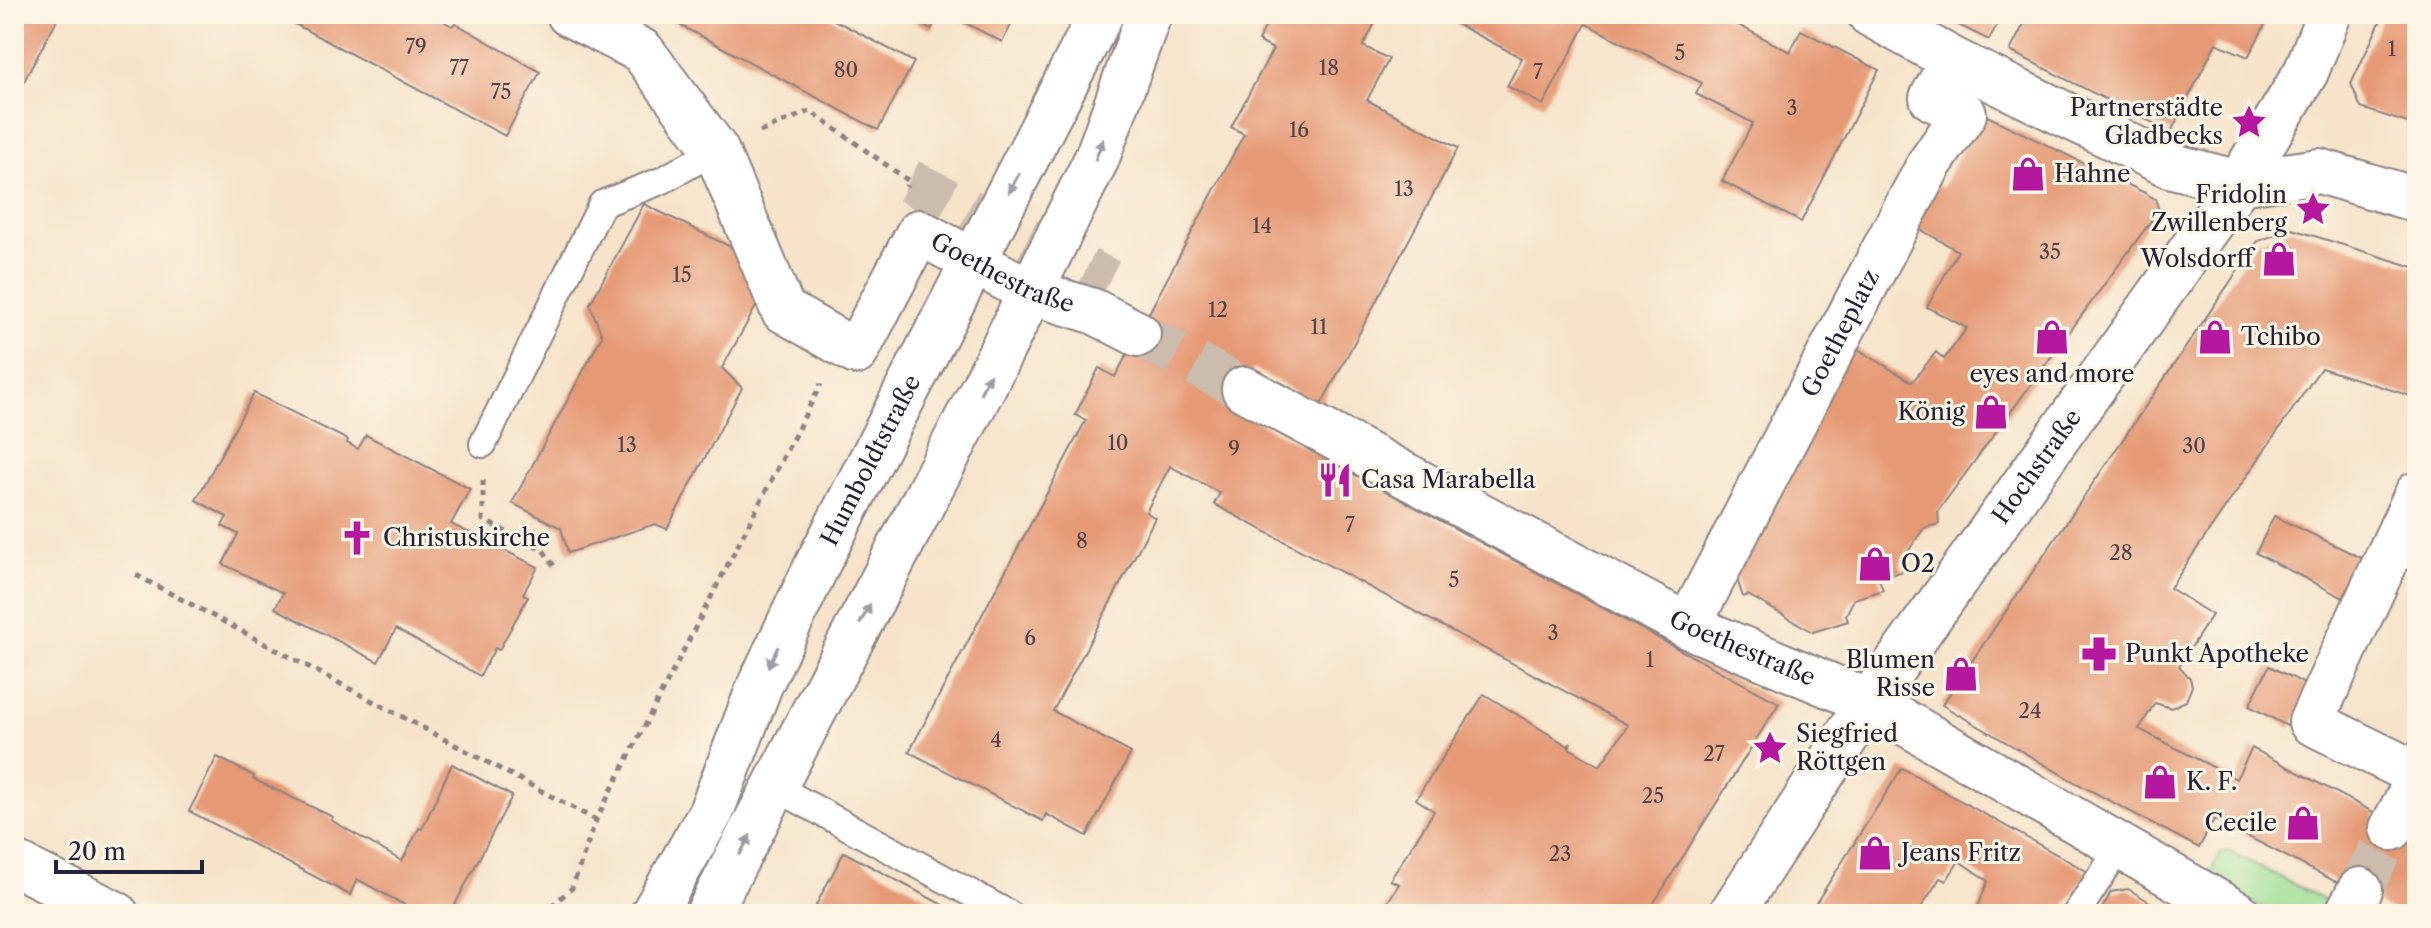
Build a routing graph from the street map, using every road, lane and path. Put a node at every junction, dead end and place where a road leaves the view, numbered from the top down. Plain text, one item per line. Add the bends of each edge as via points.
1 (569, 14) edge
2 (1101, 14) edge
3 (1149, 14) edge
4 (1870, 14) edge
5 (2329, 14) edge
6 (1953, 60) junction
7 (716, 150) junction
8 (909, 181) tunnel mouth
9 (2239, 183) junction
10 (2417, 200) edge
11 (974, 260) junction
12 (1031, 292) junction
13 (1138, 334) tunnel mouth
14 (841, 344) junction
15 (1244, 389) tunnel mouth
16 (483, 444) joint
17 (2417, 494) edge
18 (557, 570) dead end
19 (136, 575) dead end
20 (1688, 626) junction
21 (1869, 702) junction
22 (2417, 774) edge
23 (2417, 781) edge
24 (775, 787) junction
25 (596, 820) junction
26 (2392, 828) tunnel mouth
27 (2121, 845) junction
28 (14, 863) edge
29 (2224, 906) edge
30 (116, 914) edge
31 (542, 914) edge
32 (653, 914) edge
33 (708, 914) edge
34 (1009, 914) edge
35 (1731, 914) edge
36 (2076, 914) edge

1 - 7 street via 642,51
2 -> 11 street, Humboldtstraße
12 -> 3 street via 1097,158
4 - 6 street
5 - 9 street, Hochstraße via 2306,72
6 - 9 street via 2169,165
6 - 20 street, Goetheplatz via 1932,98 1964,114 1911,198
7 - 8 path via 810,111
7 - 14 street via 783,310
7 - 16 lane via 663,180 602,204
9 - 10 street via 2319,171
9 - 21 street, Hochstraße
11 - 12 street, Goethestraße
11 - 14 street, Goethestraße via 919,232 856,352
11 -> 32 street, Humboldtstraße via 766,671 711,812
12 - 13 street, Goethestraße via 1093,311
24 -> 12 street
14 - 25 path
15 - 20 street, Goethestraße
16 - 18 path via 483,520 543,550
17 - 22 street via 2311,722
19 - 25 path
20 - 21 street, Goethestraße
21 - 27 street, Goethestraße
21 - 35 street, Hochstraße
23 - 26 street
33 -> 24 street
24 - 34 lane
25 - 31 path via 572,888
27 - 29 street, Goethestraße
27 - 36 lane
28 - 30 street

